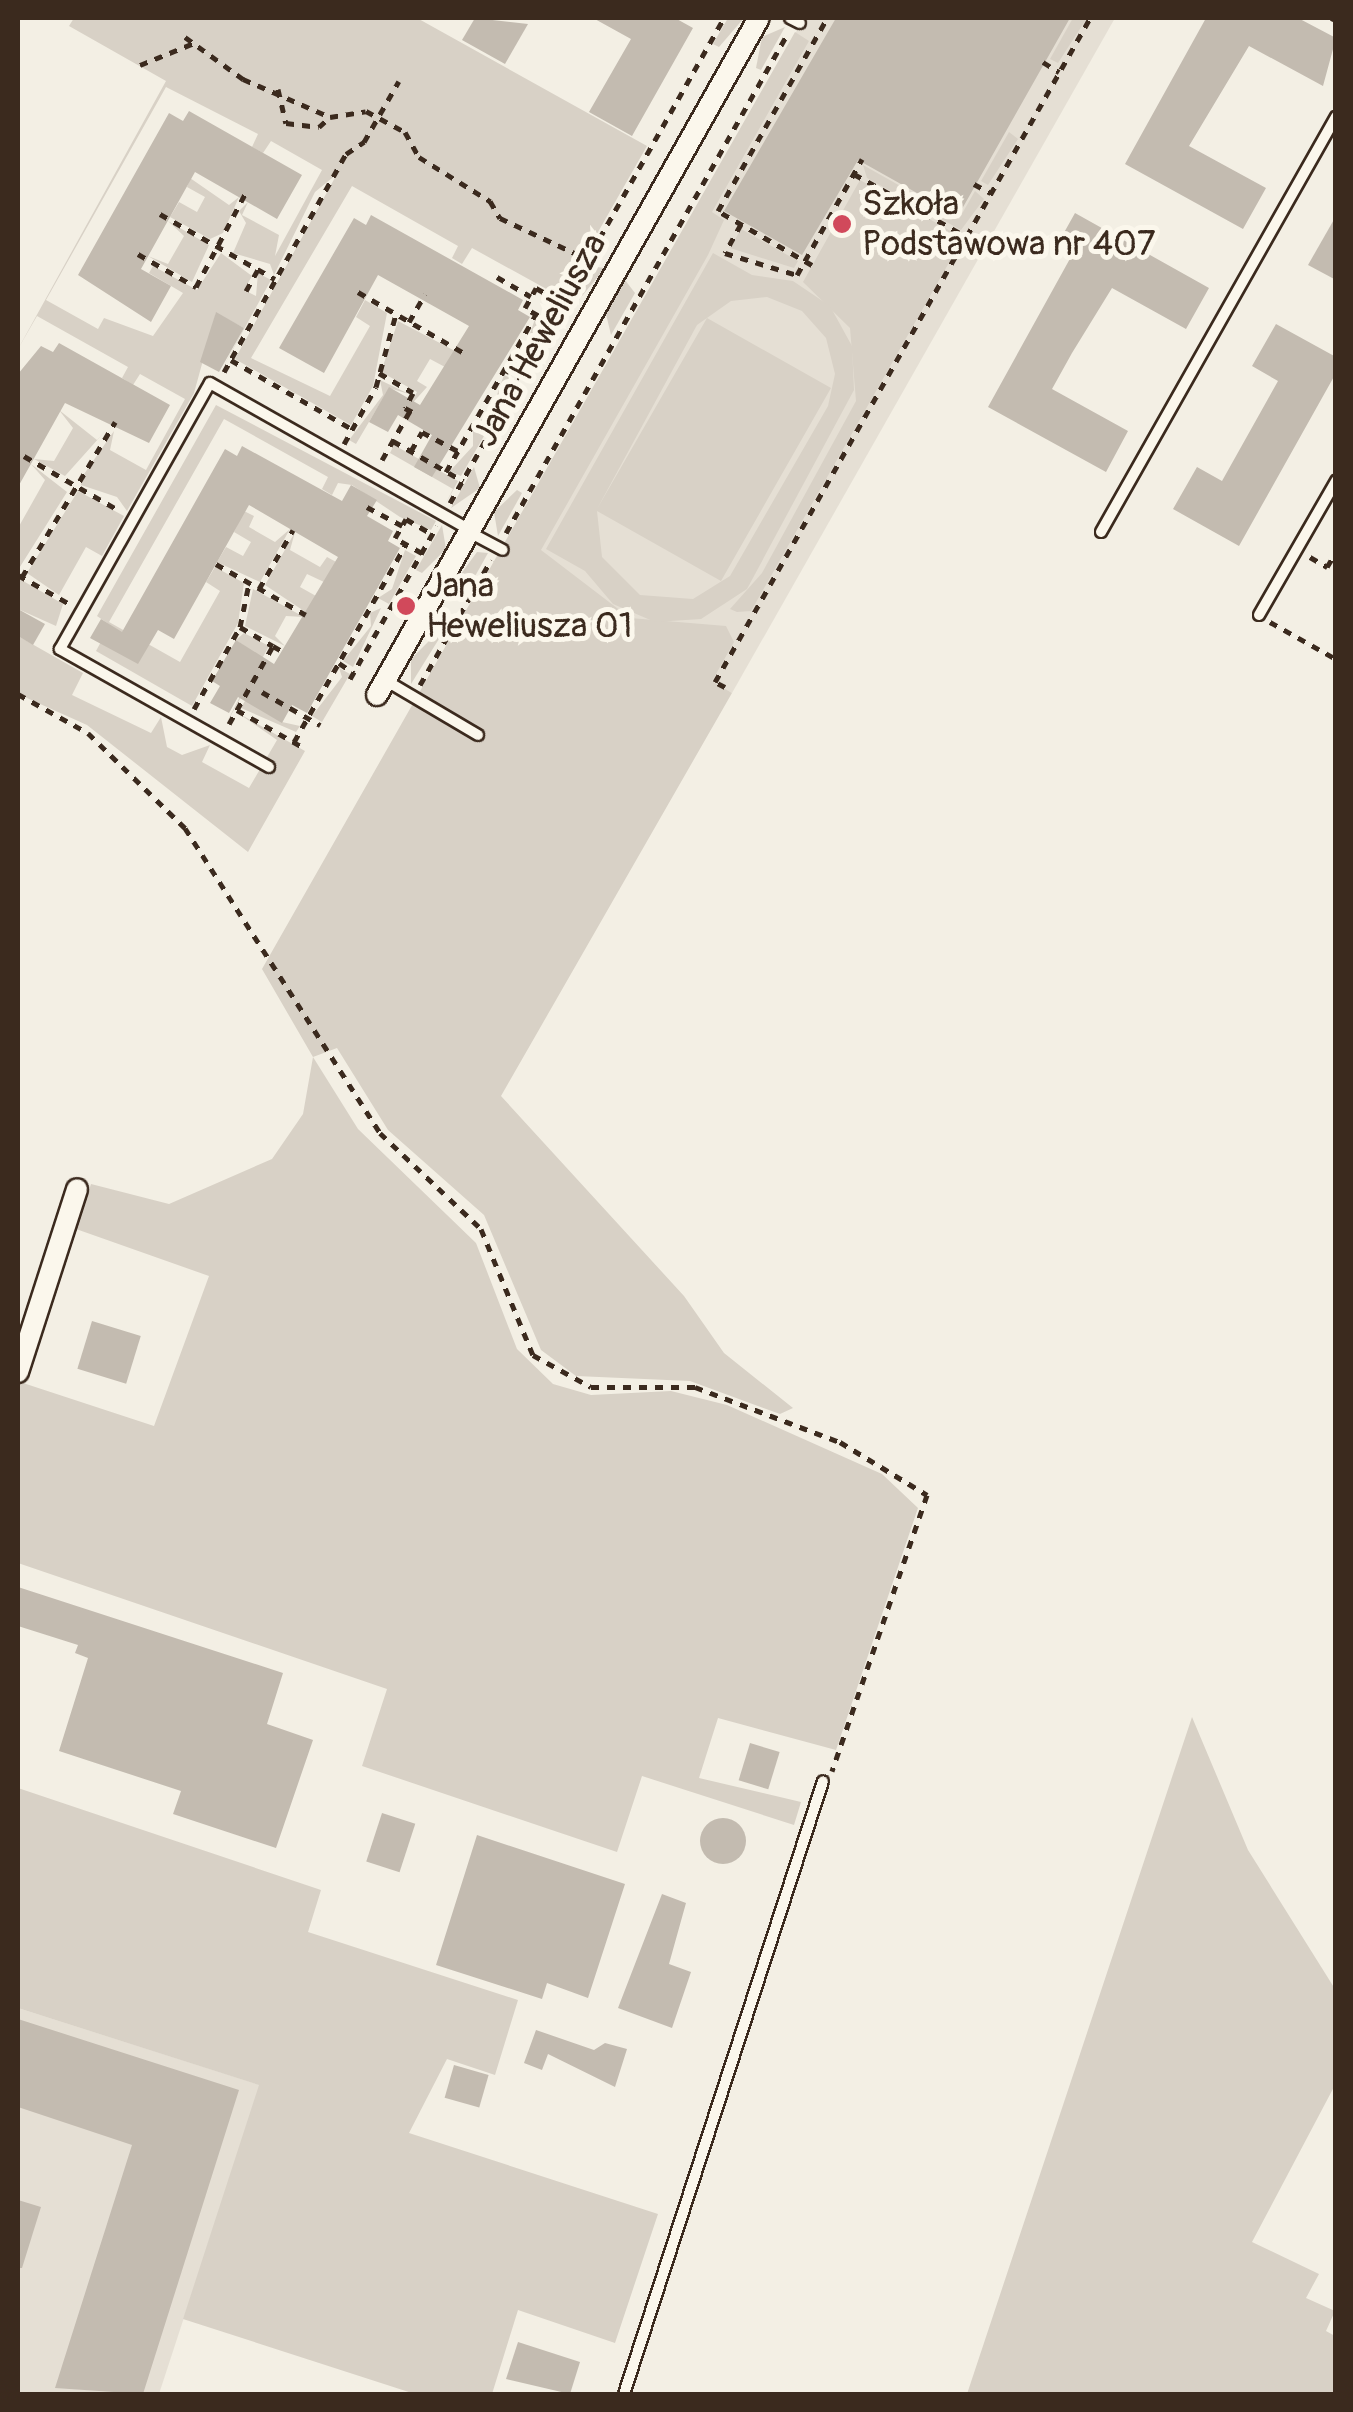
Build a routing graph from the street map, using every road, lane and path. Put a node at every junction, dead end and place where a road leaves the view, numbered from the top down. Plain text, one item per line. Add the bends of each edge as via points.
1 (724, 18) edge
2 (759, 18) edge
3 (827, 18) edge
4 (1090, 18) edge
5 (794, 23) edge
6 (185, 37) dead end
7 (194, 44) junction
8 (1042, 62) dead end
9 (140, 65) dead end
10 (1060, 72) junction
11 (399, 81) dead end
12 (278, 89) junction
13 (330, 117) junction
14 (378, 117) junction
15 (1336, 117) edge
16 (862, 159) dead end
17 (854, 174) junction
18 (974, 184) dead end
19 (246, 192) dead end
20 (991, 194) junction
21 (160, 214) dead end
22 (741, 224) junction
23 (966, 236) junction
24 (976, 242) dead end
25 (218, 247) junction
26 (138, 254) dead end
27 (587, 259) junction
28 (809, 263) junction
29 (258, 270) junction
30 (496, 278) dead end
31 (275, 279) junction
32 (246, 291) dead end
33 (358, 292) dead end
34 (425, 294) dead end
35 (531, 297) junction
36 (563, 303) junction
37 (396, 314) junction
38 (536, 314) junction
39 (409, 322) junction
40 (552, 323) junction
41 (464, 353) dead end
42 (230, 360) junction
43 (504, 370) junction
44 (378, 373) junction
45 (520, 378) junction
46 (216, 387) junction
47 (410, 411) junction
48 (418, 415) dead end
49 (115, 422) dead end
50 (473, 425) junction
51 (352, 429) junction
52 (489, 434) junction
53 (393, 442) junction
54 (411, 451) junction
55 (458, 452) junction
56 (337, 455) junction
57 (24, 456) dead end
58 (446, 472) junction
59 (374, 476) junction
60 (462, 481) junction
61 (1336, 481) edge
62 (74, 484) junction
63 (448, 506) dead end
64 (367, 507) dead end
65 (134, 518) junction
66 (438, 524) dead end
67 (402, 526) junction
68 (293, 530) dead end
69 (470, 531) junction
70 (1101, 532) dead end
71 (433, 534) junction
72 (406, 544) junction
73 (499, 548) junction
74 (422, 553) junction
75 (216, 564) dead end
76 (20, 576) edge
77 (249, 583) junction
78 (259, 589) junction
79 (374, 600) junction
80 (390, 609) junction
81 (82, 611) junction
82 (306, 615) dead end
83 (1259, 615) joint
84 (240, 627) junction
85 (273, 646) junction
86 (282, 651) dead end
87 (1336, 659) edge
88 (338, 663) junction
89 (725, 687) dead end
90 (382, 688) joint
91 (418, 688) dead end
92 (262, 692) dead end
93 (18, 694) edge
94 (183, 705) dead end
95 (237, 710) junction
96 (308, 718) junction
97 (320, 725) dead end
98 (478, 735) dead end
99 (220, 740) junction
100 (294, 742) junction
101 (306, 749) dead end
102 (269, 767) dead end
103 (77, 1190) dead end
104 (18, 1372) edge
105 (824, 1781) joint
106 (624, 2394) edge

1 - 27 path
2 - 69 street, Jana Heweliusza
3 - 22 path via 718,212
4 - 10 path
5 - 73 path
6 - 7 path
7 - 9 path via 170,59 154,52
7 - 12 path via 243,79
8 - 10 path
10 - 20 path
11 - 14 path
12 - 13 path
12 - 13 path via 286,123 319,127
13 - 14 path
14 - 27 path via 500,218
14 - 31 path via 346,154
15 - 70 lane
16 - 17 path
17 - 23 path
17 - 28 path
18 - 20 path
19 - 25 path
20 - 23 path
21 - 25 path
22 - 28 path
22 - 28 path via 725,253 797,275
23 - 24 path
23 - 89 path via 715,682
25 - 26 path via 196,287
25 - 29 path
27 - 36 path
29 - 31 path
29 - 32 path
30 - 35 path
31 - 42 path
33 - 37 path
34 - 39 path
35 - 36 path via 536,288
35 - 38 path via 524,308
36 - 40 path
37 - 39 path
37 - 44 path
38 - 40 path
38 - 43 path
39 - 41 path
40 - 45 path
42 - 46 path
42 - 51 path
43 - 45 path
43 - 50 path
44 - 47 path via 414,393
44 - 51 path
45 - 52 path
46 - 56 lane
46 - 65 lane
47 - 48 path
47 - 53 path
49 - 62 path
50 - 52 path
50 - 55 path
51 - 56 path
52 - 60 path
53 - 54 path
53 - 59 path
54 - 55 path via 422,432
54 - 58 path
55 - 58 path
56 - 59 lane
57 - 62 path
58 - 60 path
59 - 69 lane
60 - 63 path
61 - 83 lane
62 - 65 path
62 - 76 path
64 - 67 path
65 - 81 lane
66 - 71 path
67 - 71 path via 406,519
67 - 72 path via 396,538
68 - 78 path
69 - 73 lane
69 - 90 street, Jana Heweliusza
71 - 74 path
72 - 74 path
72 - 79 path
73 - 91 path
74 - 80 path
75 - 77 path
76 - 81 path
77 - 78 path
77 - 84 path
78 - 82 path
79 - 80 path
79 - 88 path
80 - 88 path via 352,676
81 - 99 lane via 60,649
83 - 87 path
84 - 85 path
84 - 94 path via 193,710
85 - 86 path
85 - 95 path
88 - 96 path
90 - 98 lane
92 - 96 path
93 - 105 path via 88,733 185,828 380,1133 481,1229 533,1355 591,1387 695,1386 840,1442 926,1496 838,1765
95 - 99 path
95 - 100 path
96 - 97 path
96 - 100 path
99 - 102 lane
100 - 101 path
103 - 104 street
105 - 106 lane

